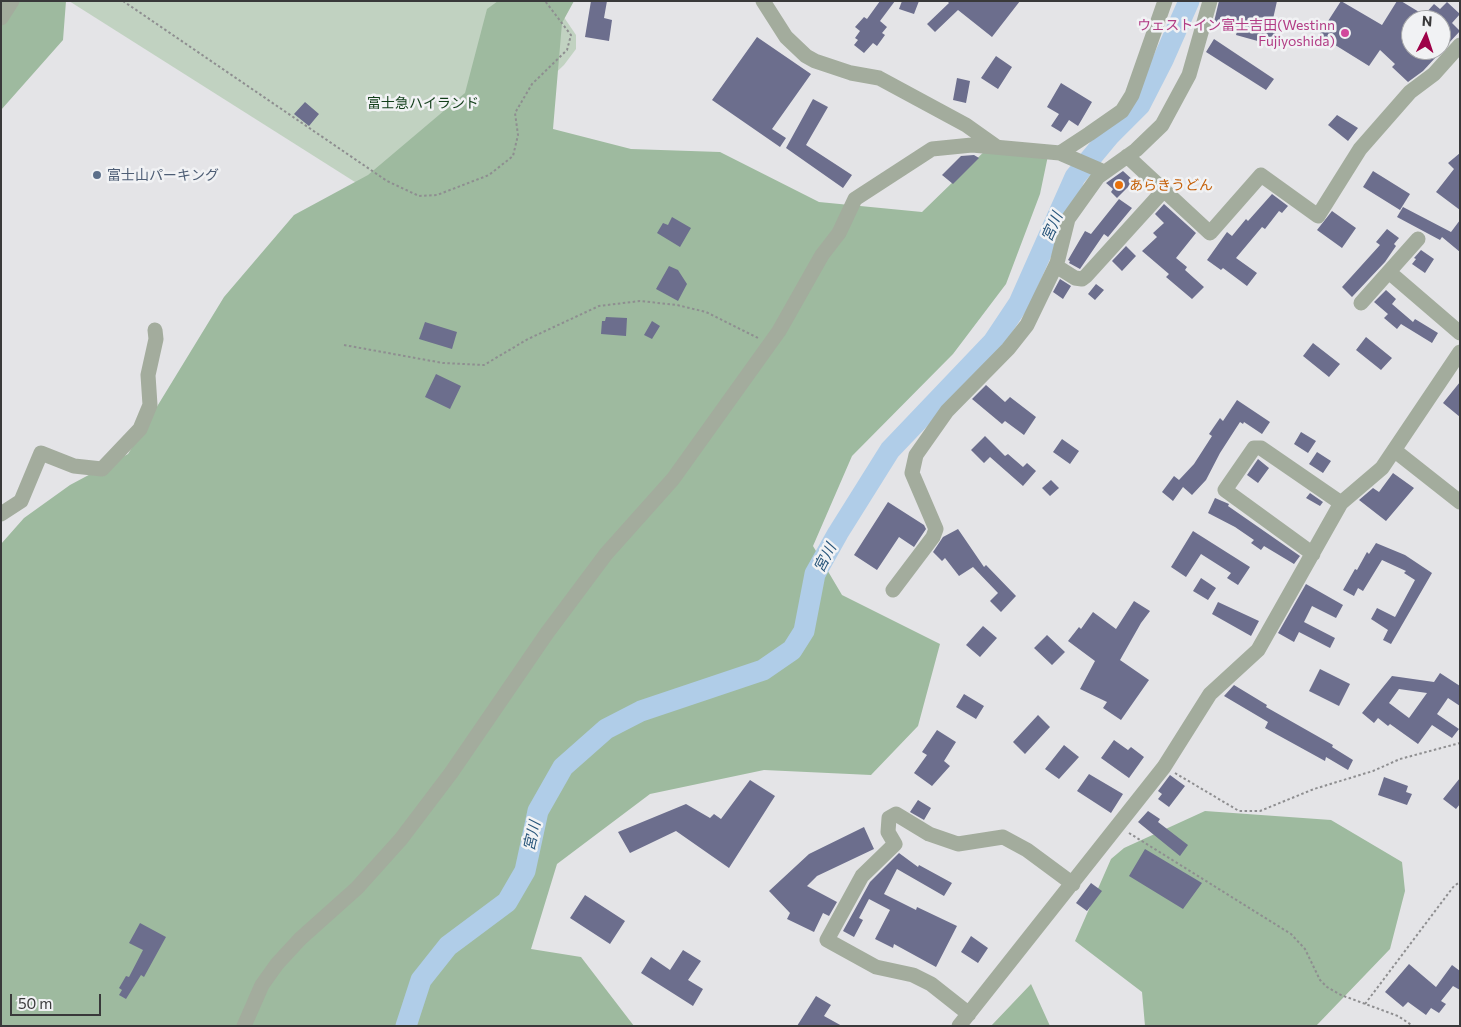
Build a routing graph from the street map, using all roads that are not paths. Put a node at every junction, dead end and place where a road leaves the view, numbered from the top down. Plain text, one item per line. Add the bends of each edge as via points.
1 (12, 1) edge
2 (763, 1) edge
3 (1165, 1) edge
4 (1210, 1) edge
5 (1, 18) edge
6 (1460, 45) edge
7 (997, 147) junction
8 (1063, 154) junction
9 (1127, 156) junction
10 (1101, 170) junction
11 (1164, 190) junction
12 (1418, 239) dead end
13 (1056, 266) junction
14 (1389, 272) junction
15 (1361, 303) dead end
16 (155, 330) dead end
17 (1460, 333) edge
18 (1460, 352) edge
19 (1394, 450) junction
20 (1460, 502) edge
21 (1341, 503) junction
22 (1, 514) edge
23 (1313, 554) junction
24 (893, 590) dead end
25 (1072, 884) junction
26 (969, 1014) junction
27 (244, 1026) edge
28 (959, 1026) edge

1 - 5 street
2 - 7 street via 786,38 815,61 879,78 966,125
3 - 8 street via 1132,96 1122,111
4 - 9 street via 1188,75 1162,125
6 - 11 street via 1434,74 1410,92 1360,150 1318,216 1261,175 1210,233
7 - 8 street
7 - 27 street via 972,145 932,149 855,199 839,234 822,255 770,344 673,479 606,554 401,839 357,888 277,964 262,985
8 - 10 street
9 - 10 street
9 - 11 street
10 - 13 street via 1068,219
11 - 13 street via 1082,279 1074,278
12 - 14 street
13 - 24 street via 1027,325 948,412 916,455 912,473 936,529
14 - 15 street
14 - 17 street
16 - 22 street via 148,375 150,405 140,429 102,469 74,466 41,453 21,500
18 - 19 street
19 - 20 street
19 - 21 street via 1382,468
21 - 23 street
21 - 23 street via 1261,448 1254,448 1225,490
23 - 25 street via 1258,650 1210,694 1164,767
25 - 26 street
25 - 26 street via 1027,850 1003,837 958,844 929,834 896,814 889,818 888,832 895,844 862,876 827,940 876,967 913,975 931,984
26 - 28 street

